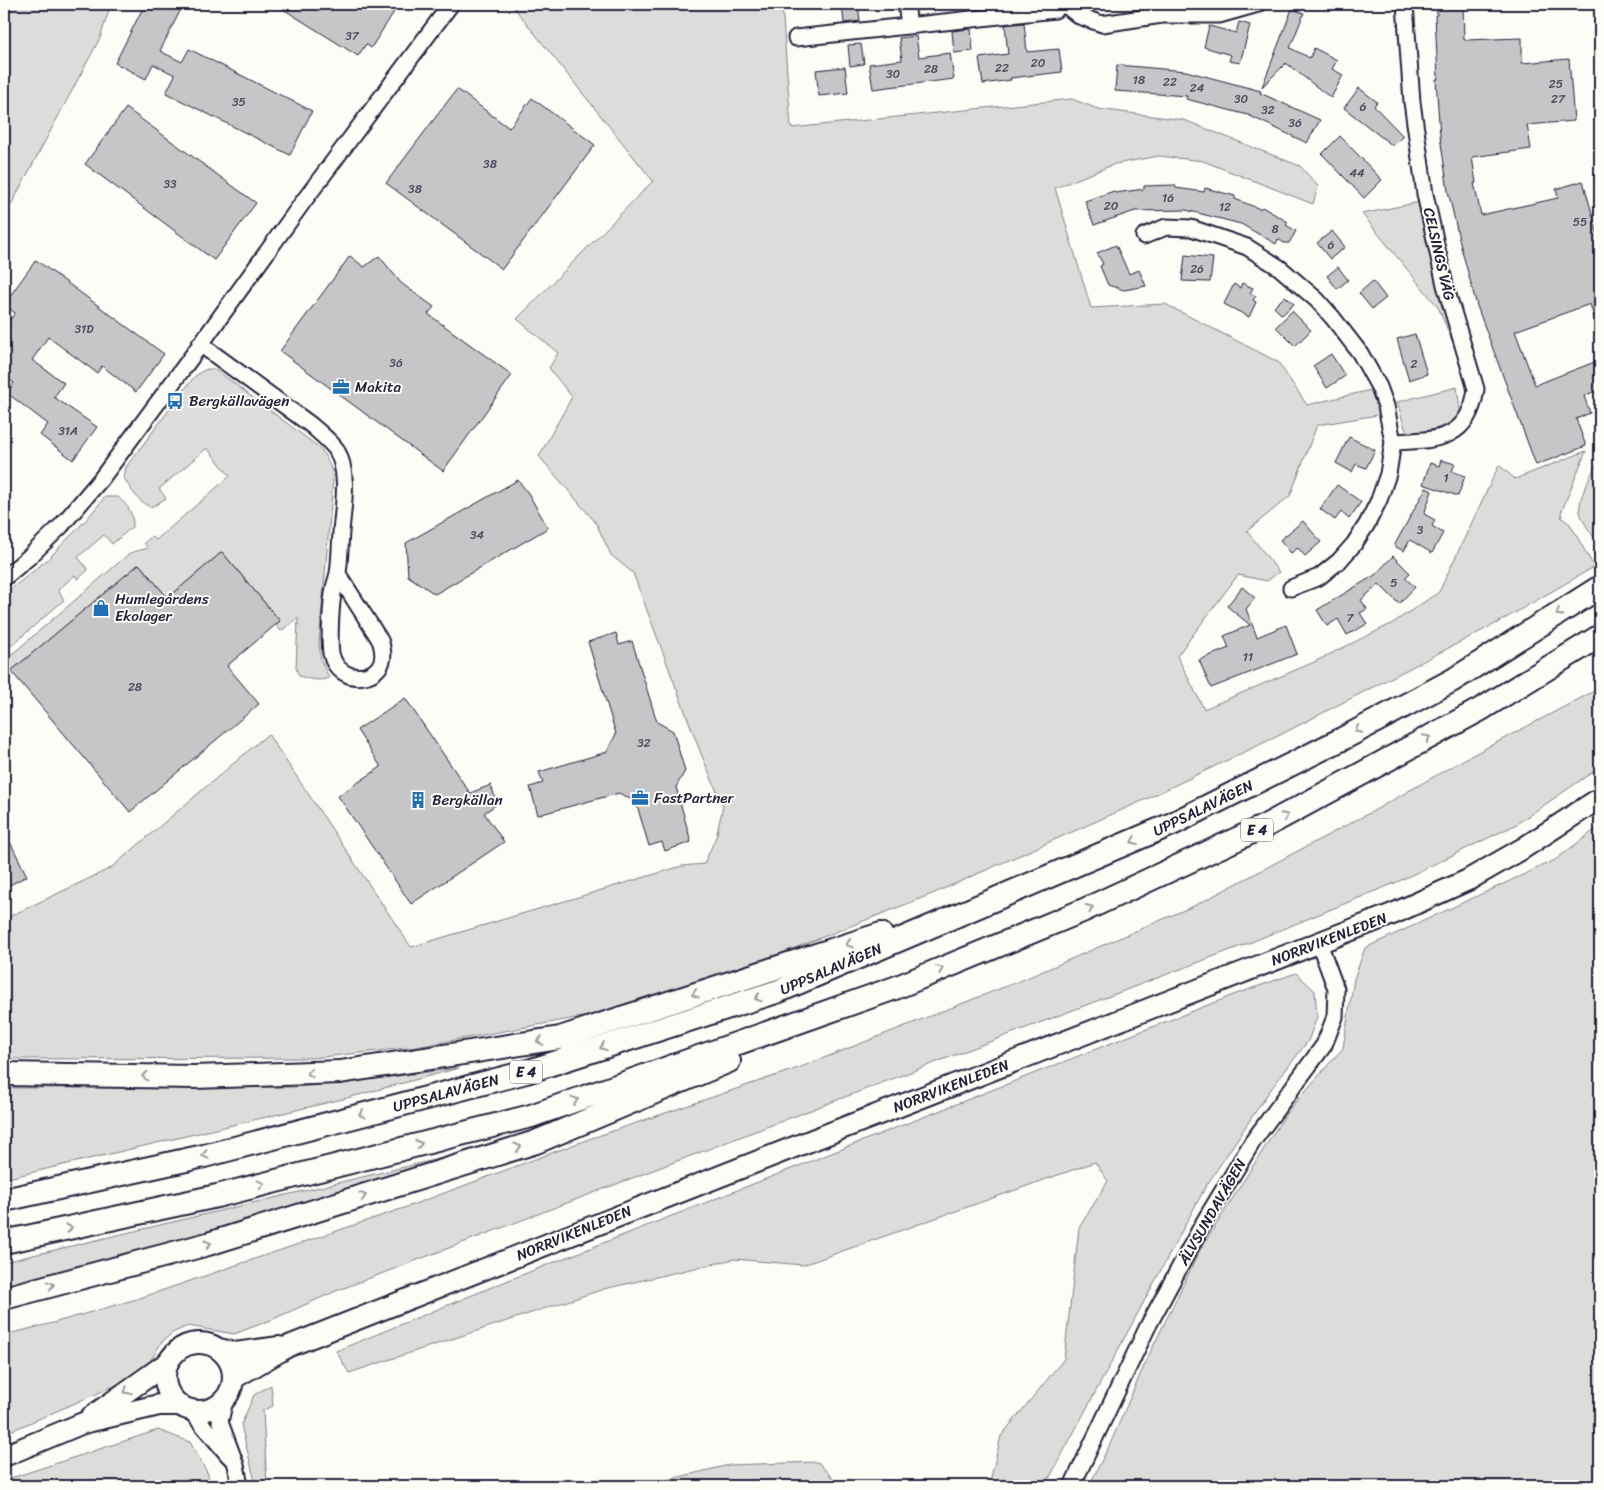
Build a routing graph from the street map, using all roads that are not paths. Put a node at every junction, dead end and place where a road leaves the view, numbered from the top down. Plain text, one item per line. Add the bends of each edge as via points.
1 (451, 4) edge
2 (906, 4) edge
3 (1063, 4) edge
4 (1258, 4) edge
5 (1405, 4) edge
6 (909, 25) junction
7 (796, 38) dead end
8 (1144, 236) dead end
9 (200, 344) junction
10 (1393, 442) junction
11 (338, 574) junction
12 (4, 578) edge
13 (1600, 587) edge
14 (1291, 588) dead end
15 (1600, 636) edge
16 (1600, 798) edge
17 (1029, 885) junction
18 (1319, 943) junction
19 (895, 988) junction
20 (4, 1074) edge
21 (4, 1200) edge
22 (4, 1242) edge
23 (4, 1298) edge
24 (289, 1346) junction
25 (219, 1349) junction
26 (167, 1363) junction
27 (234, 1378) junction
28 (225, 1400) junction
29 (185, 1408) junction
30 (83, 1423) junction
31 (4, 1456) edge
32 (236, 1465) junction
33 (240, 1486) edge
34 (1072, 1486) edge

1 - 9 street
2 - 6 street
3 - 4 street via 1079,16 1102,24 1162,15 1219,15
3 - 6 street via 1055,10
5 - 10 street, CELSINGS VÄG via 1412,102 1425,194 1445,285 1476,389 1466,420 1448,435 1431,440
6 - 7 street
8 - 10 street via 1166,227 1191,228 1247,247 1280,268 1347,334 1379,387
9 - 11 street via 311,425 336,450 342,465 344,489
9 - 12 street via 82,502 45,542
10 - 14 street via 1388,474 1379,500 1354,544 1319,577
11 - 11 street via 332,600 331,654 341,671 359,678 376,670 383,656 382,648
13 -> 17 highway, UPPSALAVÄGEN / E 4 via 1453,680 1344,738 1172,824
19 -> 15 highway, E 4 via 1082,912 1267,825 1483,708
16 - 18 main road, NORRVIKENLEDEN via 1468,880
17 -> 20 highway via 560,1038 340,1072 194,1077
17 -> 21 highway, UPPSALAVÄGEN / E 4 via 778,991 526,1072 204,1156
18 - 24 main road, NORRVIKENLEDEN
18 - 34 street, ÄLVSUNDAVÄGEN via 1336,989 1335,1017 1324,1045 1253,1141 1204,1222 1148,1326
22 -> 19 highway, E 4 via 217,1196 531,1116
23 -> 19 highway via 208,1244 536,1142
24 - 25 main road, NORRVIKENLEDEN via 235,1353
24 - 27 main road, NORRVIKENLEDEN
25 - 26 main road via 195,1343 174,1353
25 - 27 main road via 233,1368
26 - 29 main road via 166,1385 171,1396
26 -> 30 main road
27 - 28 main road
28 - 29 main road via 202,1411
28 - 32 street via 220,1422
29 - 30 main road via 159,1405
29 - 32 street
30 - 31 main road
32 - 33 street

